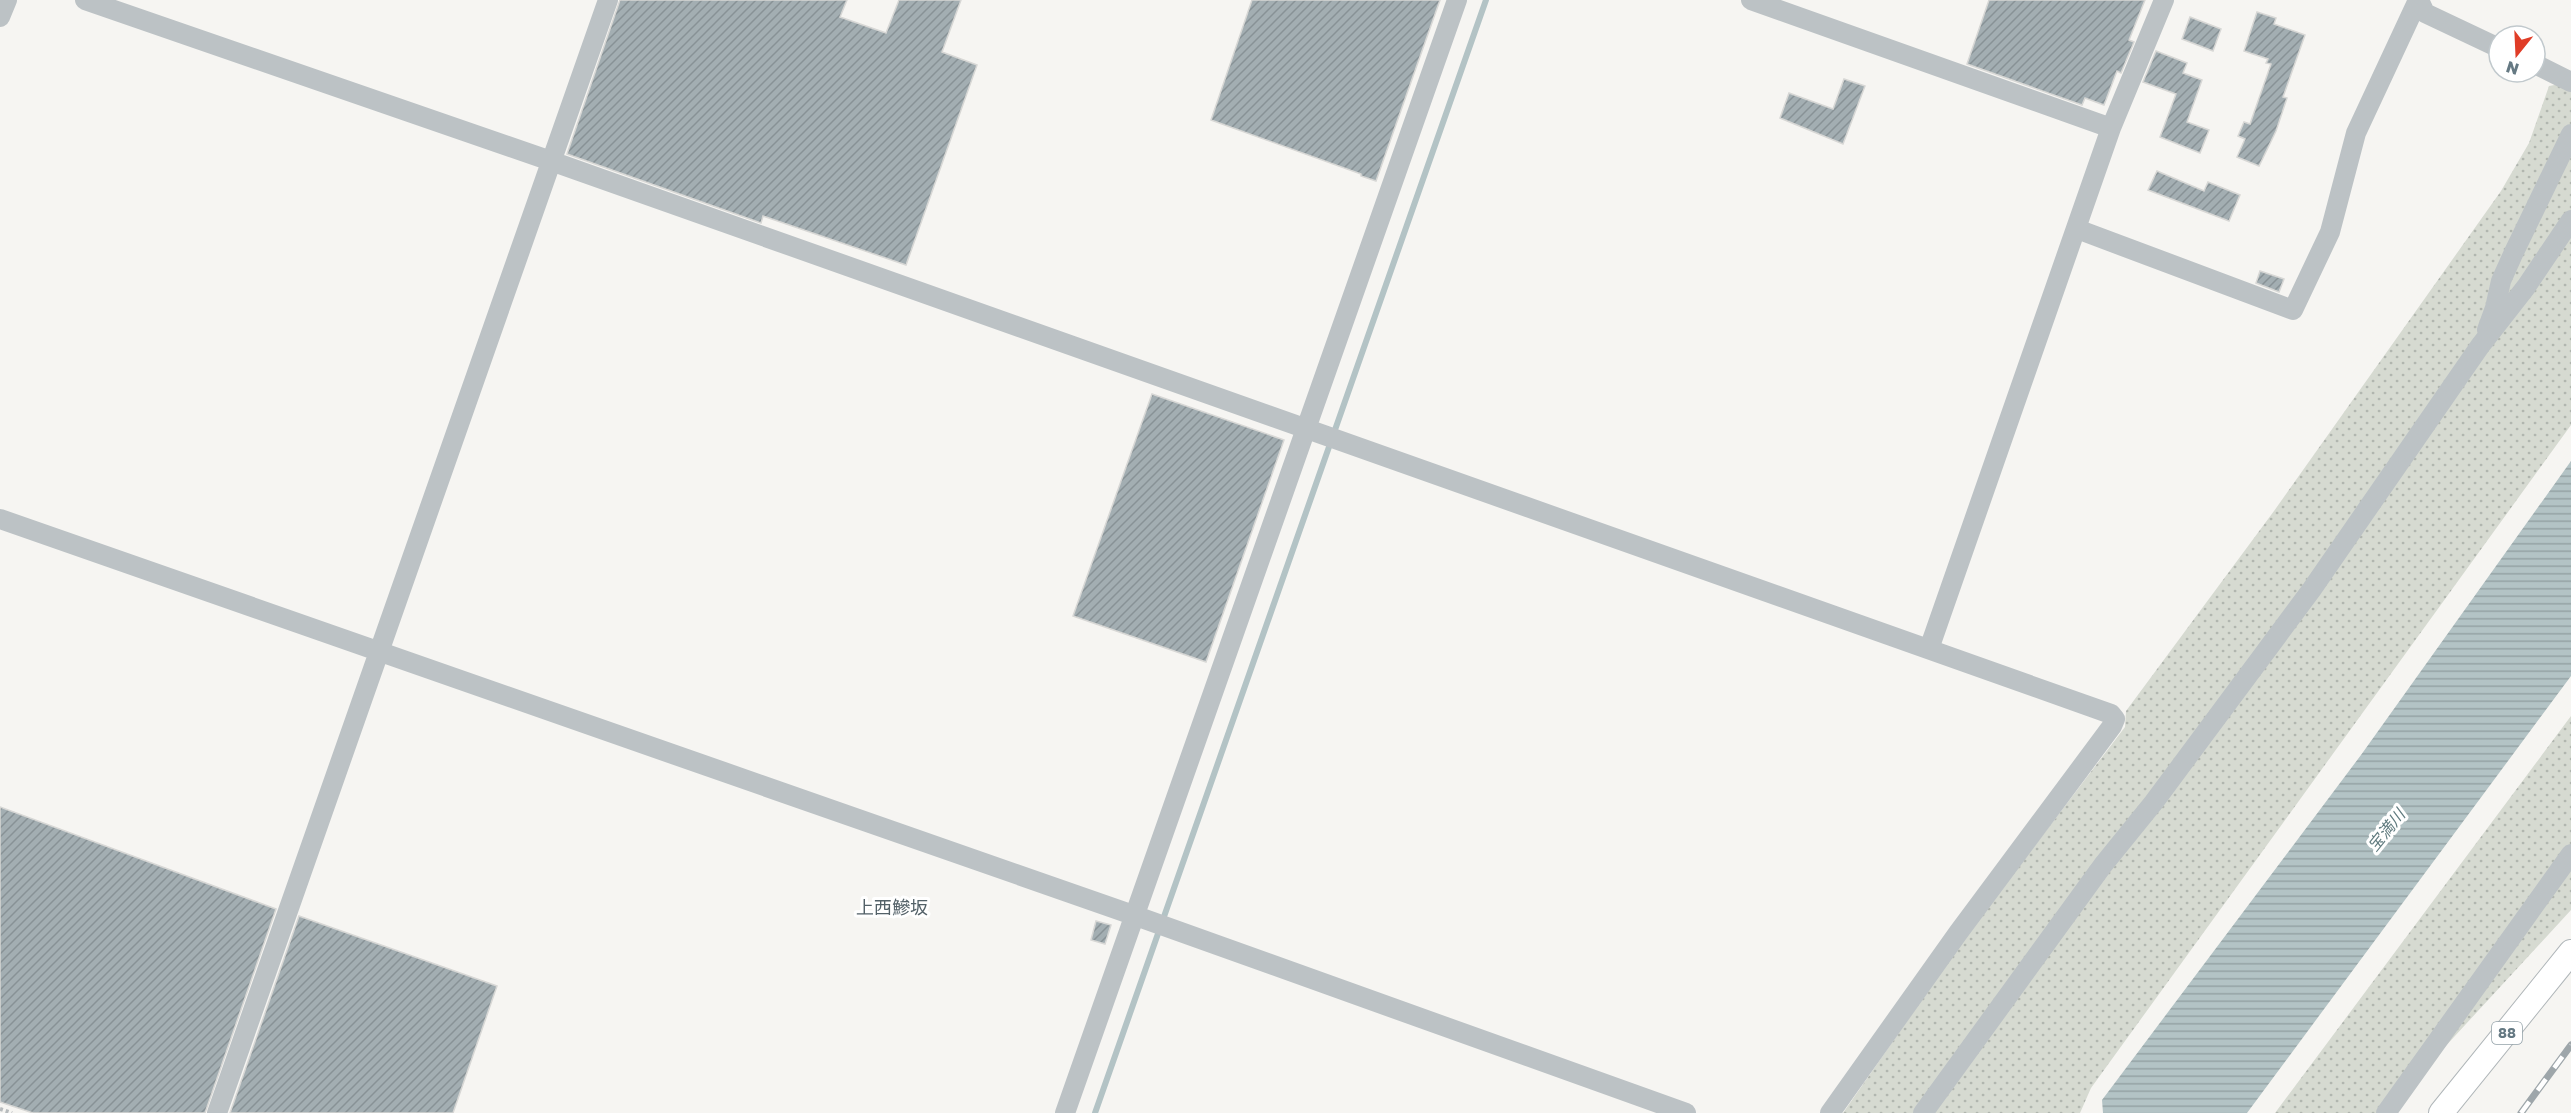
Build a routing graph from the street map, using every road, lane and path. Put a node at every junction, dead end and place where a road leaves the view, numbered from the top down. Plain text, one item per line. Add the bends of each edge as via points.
1 (7, 0) edge
2 (85, 0) edge
3 (608, 0) edge
4 (1457, 0) edge
5 (1751, 0) edge
6 (2164, 0) edge
7 (2418, 0) edge
8 (0, 17) edge
9 (2487, 42) edge
10 (2547, 70) edge
11 (2571, 82) edge
12 (2111, 128) junction
13 (2571, 134) edge
14 (551, 161) junction
15 (2571, 220) edge
16 (2077, 229) junction
17 (2480, 346) junction
18 (1312, 432) junction
19 (0, 519) edge
20 (1929, 649) junction
21 (379, 651) junction
22 (2571, 854) edge
23 (1142, 919) junction
24 (2571, 952) edge
25 (0, 1109) edge
26 (12, 1113) edge
27 (217, 1113) edge
28 (1065, 1113) edge
29 (1686, 1113) edge
30 (1830, 1113) edge
31 (1923, 1113) edge
32 (2386, 1113) edge
33 (2441, 1113) edge

1 - 8 street
2 - 14 street
3 - 14 street
4 - 18 street
5 - 12 street
6 - 12 street
7 - 9 street via 2425,13
7 - 16 street via 2356,133 2330,232 2293,310
10 - 11 street
12 - 16 street
13 - 17 street via 2501,281
14 - 18 street
14 - 21 street
15 - 17 street
16 - 20 street
17 - 31 street via 2305,598
18 - 20 street
18 - 23 street
19 - 21 street
20 - 30 street via 2111,714 2115,719
21 - 23 street
21 - 27 street
22 - 32 street
23 - 28 street
23 - 29 street
24 - 33 main road, 88
25 - 26 path

